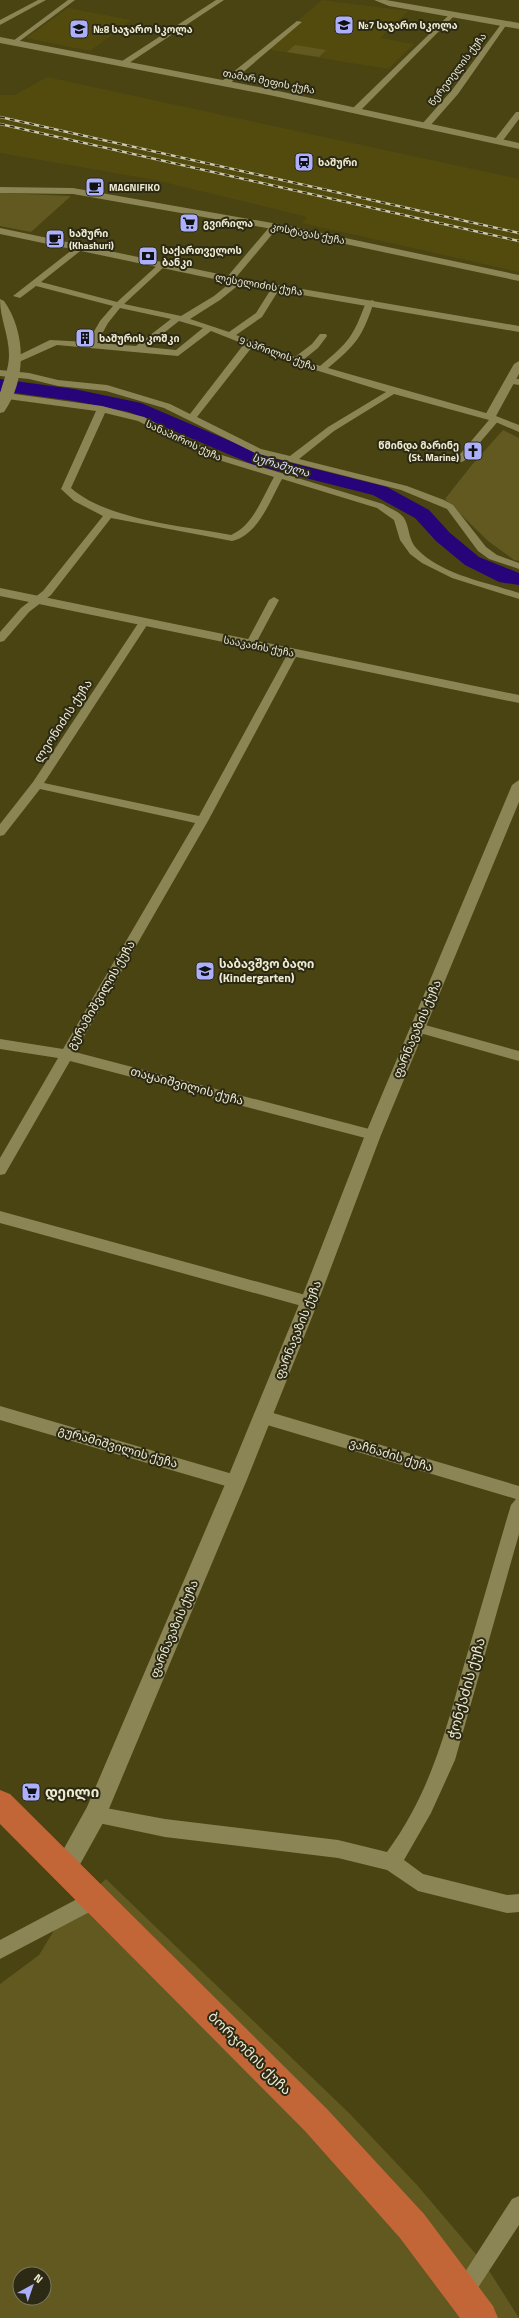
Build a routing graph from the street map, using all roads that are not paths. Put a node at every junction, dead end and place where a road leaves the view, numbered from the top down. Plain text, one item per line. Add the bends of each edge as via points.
1 (43, 0) edge
2 (72, 0) edge
3 (221, 0) edge
4 (378, 0) edge
5 (451, 16) junction
6 (298, 22) dead end
7 (0, 23) edge
8 (504, 24) junction
9 (519, 26) edge
10 (0, 42) edge
11 (15, 42) junction
12 (123, 63) junction
13 (225, 83) junction
14 (356, 110) junction
15 (519, 114) edge
16 (426, 125) junction
17 (498, 141) junction
18 (519, 146) edge
19 (0, 190) edge
20 (275, 226) junction
21 (0, 231) edge
22 (80, 248) junction
23 (161, 265) junction
24 (519, 278) edge
25 (234, 280) junction
26 (36, 282) junction
27 (276, 288) junction
28 (18, 296) dead end
29 (370, 302) junction
30 (119, 305) junction
31 (1, 307) edge
32 (180, 319) junction
33 (210, 328) junction
34 (519, 329) edge
35 (230, 335) junction
36 (323, 336) dead end
37 (250, 343) junction
38 (92, 344) junction
39 (138, 349) junction
40 (16, 360) junction
41 (296, 361) junction
42 (519, 364) edge
43 (322, 369) junction
44 (8, 375) edge
45 (514, 382) edge
46 (393, 391) junction
47 (3, 400) edge
48 (102, 409) junction
49 (192, 417) junction
50 (493, 418) junction
51 (519, 429) edge
52 (293, 459) junction
53 (461, 459) dead end
54 (279, 476) junction
55 (108, 515) junction
56 (519, 566) edge
57 (0, 592) edge
58 (519, 596) edge
59 (38, 600) junction
60 (274, 600) dead end
61 (144, 622) junction
62 (0, 639) edge
63 (250, 645) junction
64 (293, 653) junction
65 (519, 699) edge
66 (37, 784) junction
67 (518, 791) edge
68 (202, 821) junction
69 (0, 832) edge
70 (418, 1028) junction
71 (0, 1044) edge
72 (67, 1055) junction
73 (519, 1056) edge
74 (373, 1135) junction
75 (0, 1170) edge
76 (0, 1217) edge
77 (309, 1302) junction
78 (0, 1413) edge
79 (263, 1417) junction
80 (236, 1482) junction
81 (519, 1494) edge
82 (519, 1505) edge
83 (0, 1804) edge
84 (95, 1815) junction
85 (391, 1862) junction
86 (65, 1869) junction
87 (94, 1899) junction
88 (519, 1903) edge
89 (0, 1950) edge
90 (519, 2206) edge
91 (463, 2293) junction
92 (481, 2318) edge

1 - 7 street
2 - 11 street
3 - 12 street
4 - 5 street
5 - 8 street
5 - 14 street
6 - 13 street
8 - 9 street
8 - 16 street, წერეთელის ქუჩა via 455,92
10 - 11 street, თამარ მეფის ქუჩა
11 - 12 street, თამარ მეფის ქუჩა
12 - 13 street, თამარ მეფის ქუჩა
13 - 14 street, თამარ მეფის ქუჩა
14 - 16 street, თამარ მეფის ქუჩა
15 - 17 street
16 - 17 street, თამარ მეფის ქუჩა
17 - 18 street, თამარ მეფის ქუჩა
19 - 20 street, კოსტავას ქუჩა via 73,191
20 - 24 street, კოსტავას ქუჩა
20 - 25 street
21 - 22 street, ლესელიძის ქუჩა
22 - 23 street, ლესელიძის ქუჩა
22 - 26 street
23 - 25 street, ლესელიძის ქუჩა
23 - 30 street
25 - 27 street, ლესელიძის ქუჩა
25 - 32 street via 217,298
26 - 28 street
26 - 30 street, 9 აპრილის ქუჩა
27 - 29 street, ლესელიძის ქუჩა
27 - 35 street via 259,316
29 - 34 street, ლესელიძის ქუჩა
29 - 43 street via 359,332 346,348
30 - 32 street, 9 აპრილის ქუჩა
30 - 38 street via 97,332
31 - 40 main road via 13,335
32 - 33 street, 9 აპრილის ქუჩა
32 - 39 street
33 - 35 street, 9 აპრილის ქუჩა
33 - 39 street via 178,353
35 - 37 street, 9 აპრილის ქუჩა
36 - 41 street via 316,346
37 - 41 street, 9 აპრილის ქუჩა
37 - 49 street
38 - 39 street
38 - 40 street via 53,342
40 - 44 main road
41 - 43 street, 9 აპრილის ქუჩა
42 - 45 street
43 - 46 street, 9 აპრილის ქუჩა
44 - 47 main road
44 - 49 street via 107,388 167,406
45 - 50 street
46 - 50 street, 9 აპრილის ქუჩა
46 - 52 street via 331,429
47 - 48 street, სანაპიროს ქუჩა via 39,399
48 - 54 street, სანაპიროს ქუჩა via 141,419 212,455
48 - 55 street via 66,489 77,499
49 - 52 street via 258,451
50 - 51 street, 9 აპრილის ქუჩა
50 - 53 street
52 - 56 street via 404,488 440,502 450,507 482,549 493,557
54 - 55 street via 247,529 240,536 232,538
54 - 58 street, სანაპიროს ქუჩა via 380,506 399,519 405,540 418,556 453,576
55 - 59 street via 57,581
57 - 59 street, სააკაძის ქუჩა
59 - 61 street, სააკაძის ქუჩა
59 - 62 street via 25,610
60 - 63 street
61 - 63 street, სააკაძის ქუჩა
61 - 66 street, ლეონიძის ქუჩა
63 - 64 street, სააკაძის ქუჩა
64 - 65 street, სააკაძის ქუჩა
64 - 68 street, გურამიშვილის ქუჩა
66 - 68 street
66 - 69 street, ლეონიძის ქუჩა
67 - 70 street, ფარნავაზის ქუჩა
68 - 72 street, გურამიშვილის ქუჩა
70 - 73 street
70 - 74 street, ფარნავაზის ქუჩა
71 - 72 street, თაყაიშვილის ქუჩა
72 - 74 street, თაყაიშვილის ქუჩა
72 - 75 street, გურამიშვილის ქუჩა
74 - 77 street, ფარნავაზის ქუჩა
76 - 77 street
77 - 79 street, ფარნავაზის ქუჩა
78 - 80 street, გურამიშვილის ქუჩა
79 - 80 street, ფარნავაზის ქუჩა
79 - 81 street, ვაჩნაძის ქუჩა
80 - 84 street, ფარნავაზის ქუჩა
82 - 85 street, ჭონქაძის ქუჩა via 446,1760 425,1807 407,1840
83 - 86 highway, ბორჯომის ქუჩა
84 - 85 street via 165,1828 338,1849
84 - 86 street, ფარნავაზის ქუჩა
85 - 88 street via 418,1882 507,1904
86 - 87 highway, ბორჯომის ქუჩა
87 - 89 street
87 - 91 highway, ბორჯომის ქუჩა via 316,2120 412,2226
90 - 91 street
91 - 92 highway, ბორჯომის ქუჩა

